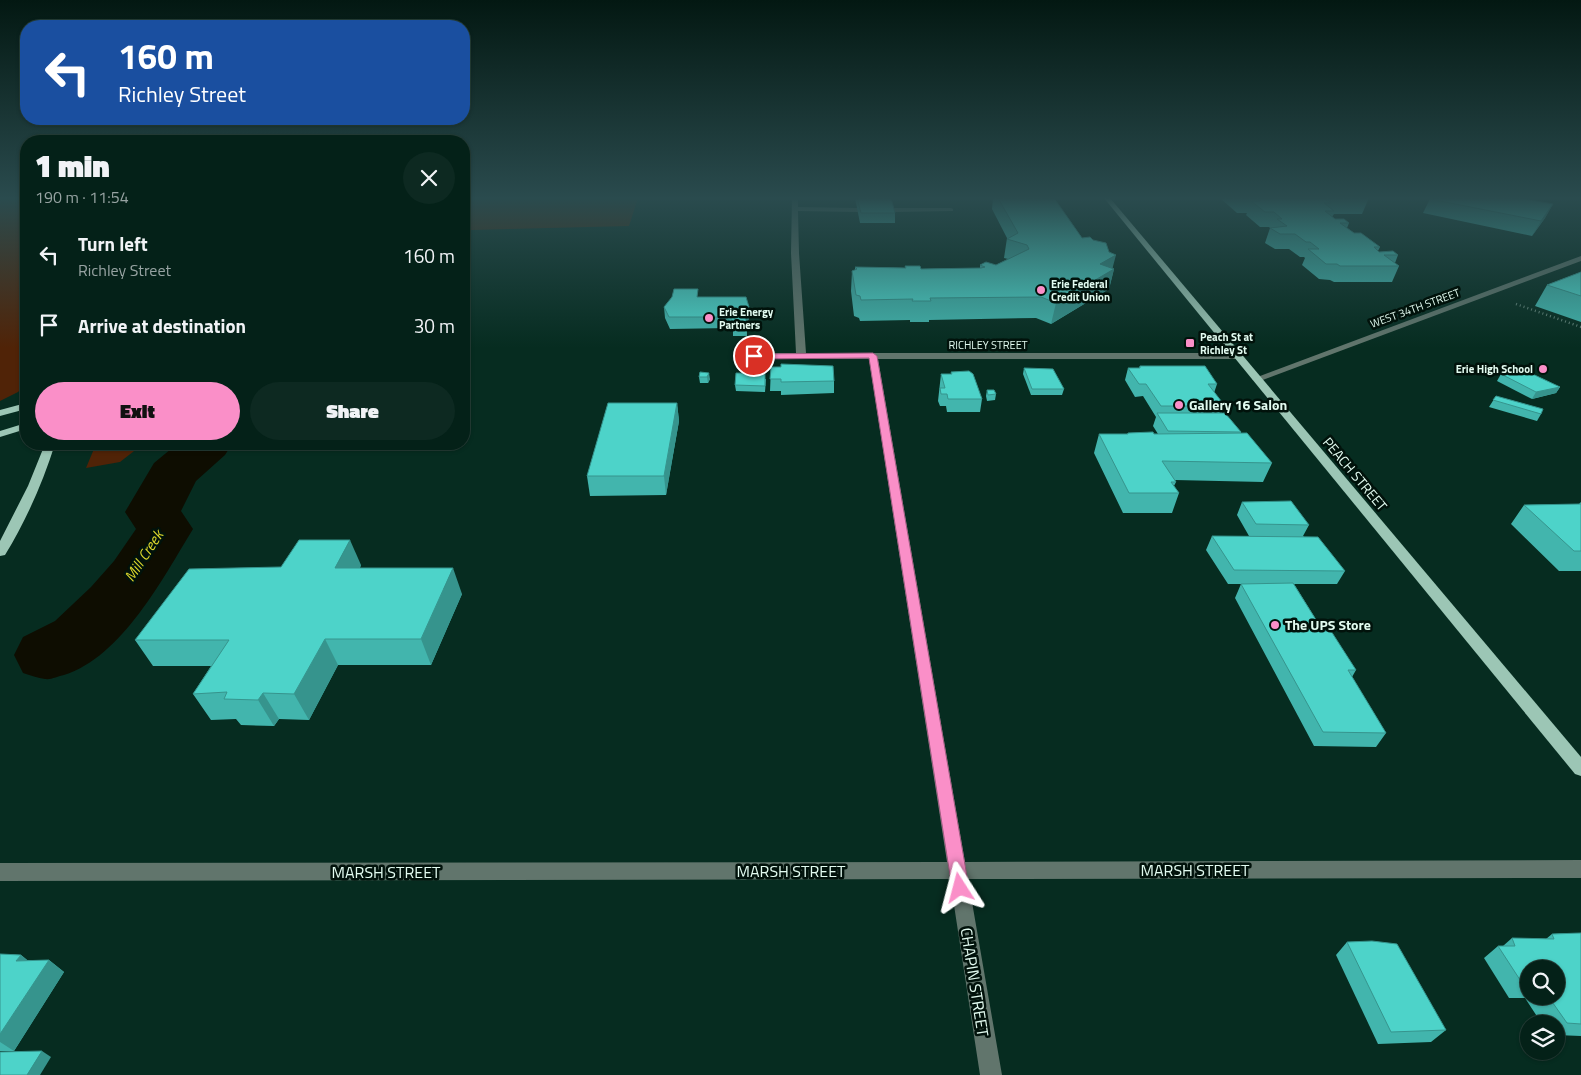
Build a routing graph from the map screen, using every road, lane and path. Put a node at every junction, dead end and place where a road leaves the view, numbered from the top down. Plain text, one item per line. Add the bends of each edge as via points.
1 (795, 248) edge
2 (1149, 248) edge
3 (1581, 258) edge
4 (1511, 302) dead end
5 (1581, 327) edge
6 (738, 356) dead end
7 (801, 356) junction
8 (873, 356) junction
9 (1238, 356) junction
10 (1257, 379) junction
11 (20, 408) edge
12 (0, 413) edge
13 (20, 428) edge
14 (0, 434) edge
15 (48, 450) edge
16 (0, 552) edge
17 (1581, 769) edge
18 (1581, 869) edge
19 (958, 871) junction
20 (0, 872) edge
21 (991, 1075) edge

1 - 7 street
2 - 9 main road, PEACH STREET
3 - 10 street, WEST 34TH STREET
4 - 5 path
6 - 7 street, RICHLEY STREET
7 - 8 street, RICHLEY STREET
8 - 9 street, RICHLEY STREET
8 - 19 street, CHAPIN STREET
9 - 10 main road, PEACH STREET
10 - 17 main road, PEACH STREET
11 - 12 main road
13 - 14 main road
15 - 16 main road via 27,503
18 - 19 street, MARSH STREET
19 - 20 street, MARSH STREET
19 - 21 street, CHAPIN STREET

